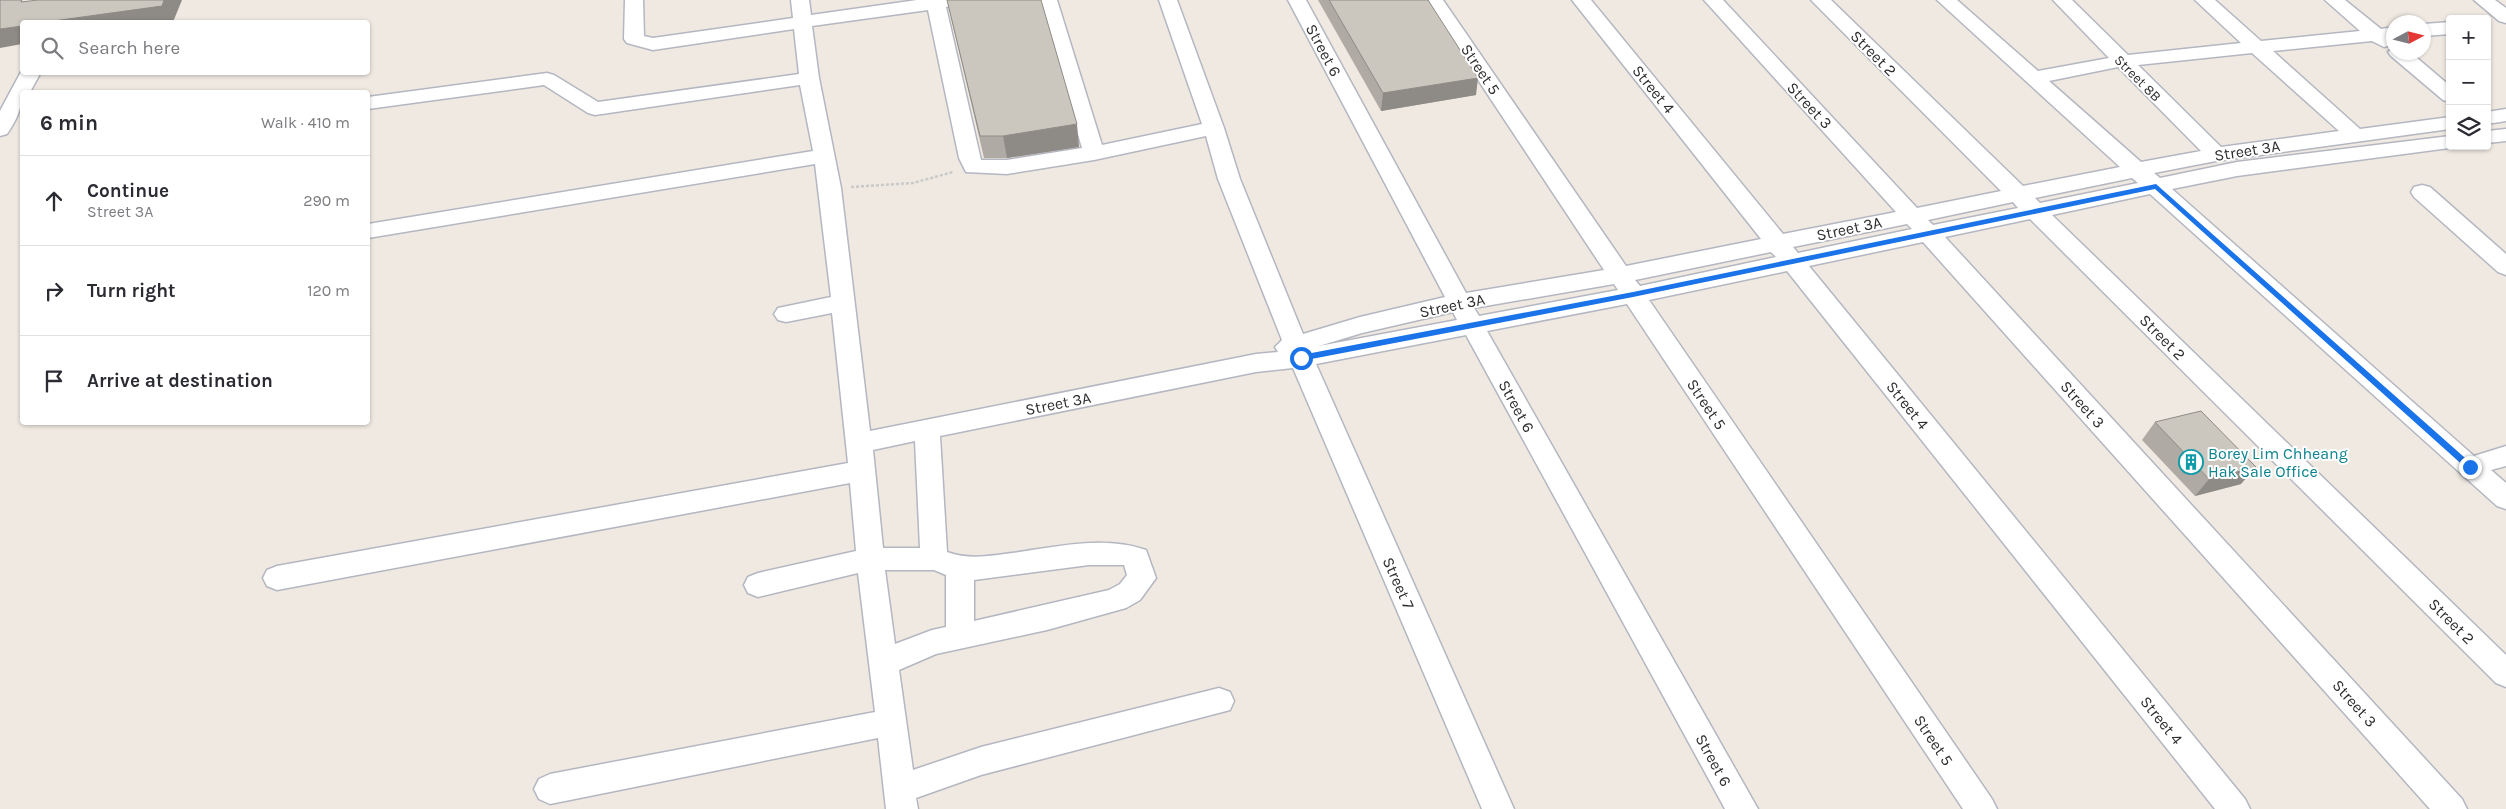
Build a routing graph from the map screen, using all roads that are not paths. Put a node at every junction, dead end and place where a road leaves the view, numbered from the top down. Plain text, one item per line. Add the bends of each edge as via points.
1 (634, 0) edge
2 (1048, 0) edge
3 (1168, 0) edge
4 (1297, 0) edge
5 (1434, 0) edge
6 (1581, 0) edge
7 (1713, 0) edge
8 (1820, 0) edge
9 (1946, 0) edge
10 (2062, 0) edge
11 (2204, 0) edge
12 (2334, 0) edge
13 (942, 1) edge
14 (2492, 8) edge
15 (801, 12) edge
16 (2506, 17) edge
17 (2506, 22) edge
18 (2446, 28) edge
19 (2431, 29) edge
20 (2385, 34) edge
21 (2256, 47) junction
22 (2407, 60) edge
23 (2121, 61) junction
24 (29, 75) edge
25 (809, 78) junction
26 (2033, 78) junction
27 (21, 90) edge
28 (20, 93) edge
29 (2446, 93) edge
30 (370, 103) edge
31 (2506, 115) edge
32 (2491, 117) edge
33 (2446, 123) edge
34 (1214, 128) junction
35 (0, 130) edge
36 (2506, 135) edge
37 (2491, 137) edge
38 (2348, 142) junction
39 (2446, 142) edge
40 (2250, 148) junction
41 (1094, 153) junction
42 (2216, 154) junction
43 (824, 156) junction
44 (2269, 165) junction
45 (2136, 170) junction
46 (2156, 186) junction
47 (2422, 192) dead end
48 (2018, 194) junction
49 (2035, 211) junction
50 (1912, 215) junction
51 (370, 231) edge
52 (1928, 233) junction
53 (1785, 252) junction
54 (2506, 267) edge
55 (1627, 285) junction
56 (1459, 302) junction
57 (843, 303) junction
58 (786, 314) dead end
59 (1472, 325) junction
60 (1299, 350) junction
61 (927, 429) junction
62 (859, 443) junction
63 (2506, 456) edge
64 (2470, 467) junction
65 (862, 471) junction
66 (2506, 499) edge
67 (870, 559) junction
68 (934, 559) junction
69 (960, 568) junction
70 (277, 578) dead end
71 (758, 585) dead end
72 (960, 636) junction
73 (883, 663) junction
74 (2506, 674) edge
75 (1219, 701) dead end
76 (891, 722) junction
77 (550, 789) dead end
78 (901, 799) edge
79 (1498, 809) edge
80 (1742, 809) edge
81 (1981, 809) edge
82 (2234, 809) edge
83 (2451, 809) edge

1 - 15 street via 634,38 653,44
2 - 41 street
3 - 34 street, Street 7
4 - 56 street, Street 6
5 - 55 street, Street 5
6 - 53 street, Street 4
7 - 50 street, Street 3
8 - 48 street, Street 2
9 - 26 street
10 - 23 street, Street 8B
11 - 21 street
12 - 20 street
13 - 15 street
13 - 41 street via 968,158 973,167 1007,167
14 - 16 street
14 - 17 street
15 - 25 street
18 - 19 street
20 - 21 street
21 - 23 street
21 - 38 street
22 - 29 street
23 - 26 street
23 - 42 street, Street 8B
24 - 27 street
25 - 30 street via 595,109 547,79
25 - 43 street
26 - 45 street
28 - 35 street
31 - 32 street
33 - 38 street, Street 3A
34 - 41 street
34 - 60 street, Street 7 via 1229,179
36 - 37 street
38 - 39 street, Street 3A
38 - 40 street, Street 3A
38 - 44 street, Street 3A
40 - 42 street, Street 3A
40 - 44 street
42 - 45 street, Street 3A
43 - 51 street
43 - 57 street
44 - 46 street, Street 3A
45 - 46 street
45 - 48 street, Street 3A
46 - 49 street, Street 3A
46 - 64 street
47 - 54 street
48 - 49 street, Street 2
48 - 50 street, Street 3A
49 - 52 street, Street 3A
49 - 74 street, Street 2
50 - 52 street, Street 3
50 - 53 street, Street 3A
52 - 53 street, Street 3A
52 - 83 street, Street 3
53 - 55 street, Street 3A
53 - 82 street, Street 4
55 - 56 street, Street 3A
55 - 59 street, Street 3A
55 - 81 street, Street 5
56 - 59 street, Street 6
56 - 60 street, Street 3A
57 - 58 street
57 - 62 street
59 - 60 street, Street 3A
59 - 80 street, Street 6
60 - 61 street, Street 3A via 1256,363
60 - 79 street, Street 7
61 - 62 street, Street 3A
61 - 68 street
62 - 65 street
63 - 64 street
64 - 66 street
65 - 67 street
65 - 70 street
67 - 68 street
67 - 71 street
67 - 73 street
68 - 69 street
69 - 72 street
69 - 72 street via 980,569 1089,554 1125,554 1136,558 1142,578 1130,592 1116,600
72 - 73 street via 932,642
73 - 76 street
75 - 78 street via 981,761
76 - 77 street
76 - 78 street

